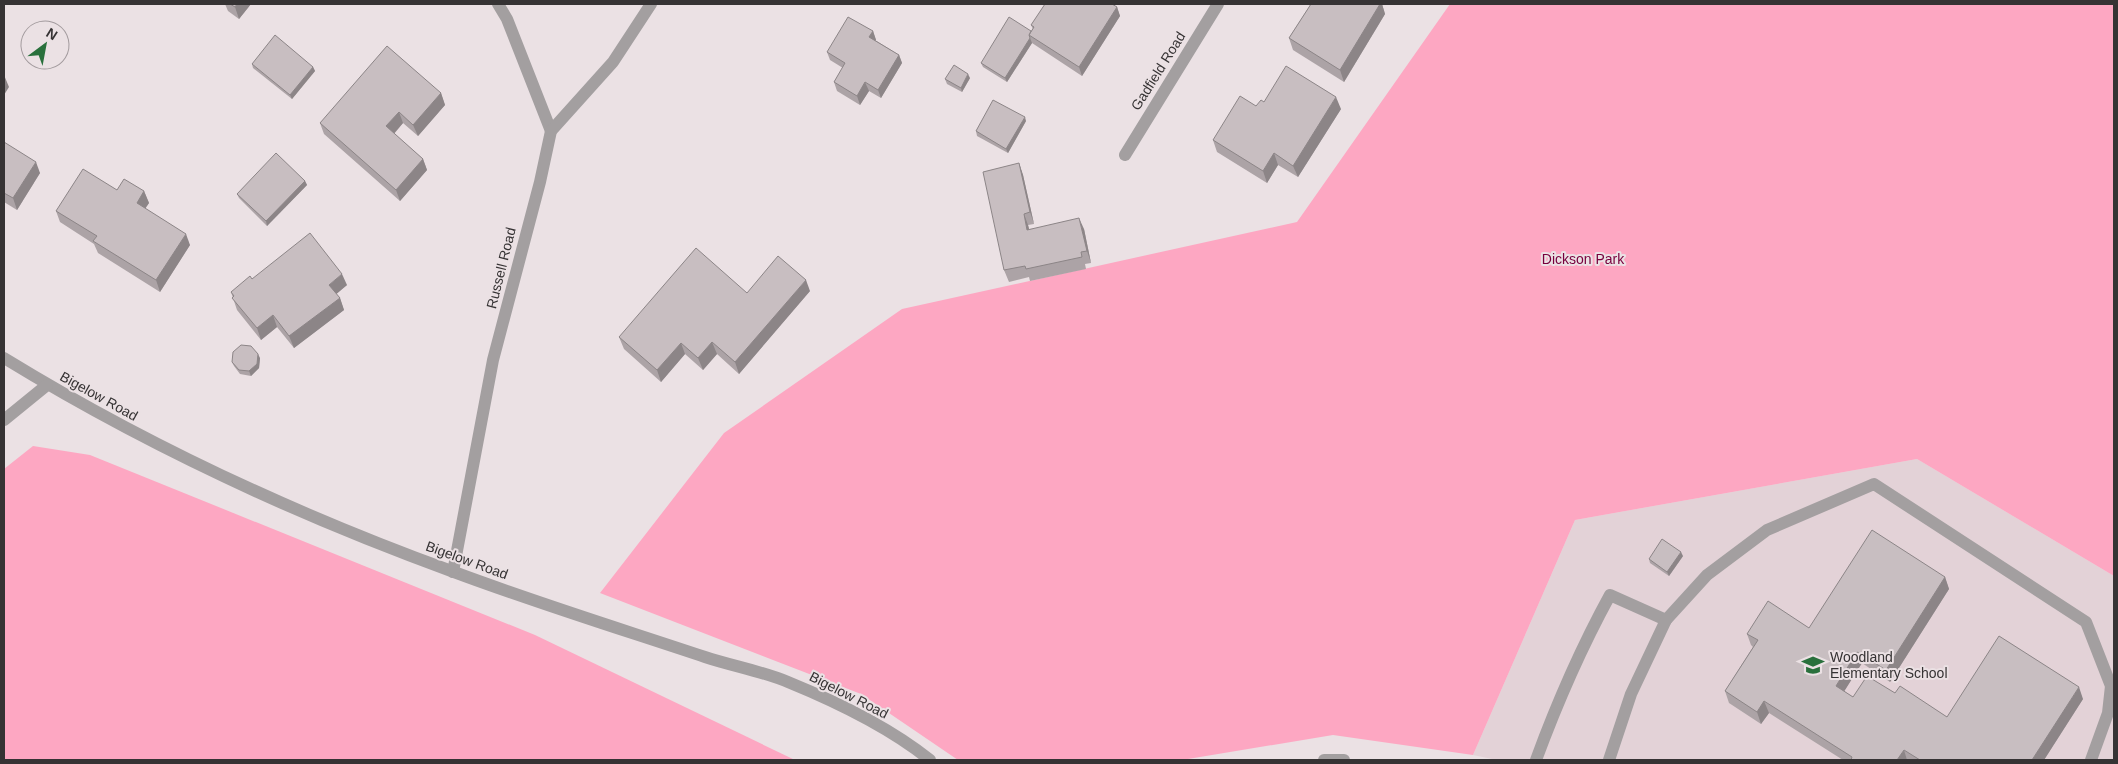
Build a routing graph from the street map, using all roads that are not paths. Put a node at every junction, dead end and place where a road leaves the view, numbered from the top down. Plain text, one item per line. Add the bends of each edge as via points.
1 (498, 4) edge
2 (651, 4) edge
3 (1218, 4) edge
4 (551, 131) junction
5 (1125, 154) dead end
6 (4, 358) edge
7 (47, 384) junction
8 (4, 420) edge
9 (453, 572) junction
10 (1666, 620) junction
11 (930, 760) edge
12 (1324, 760) edge
13 (1344, 760) edge
14 (1536, 760) edge
15 (1609, 760) edge
16 (2090, 760) edge

1 - 4 street via 507,19
2 - 4 street, Russell Road via 613,62
3 - 5 street, Gadfield Road
4 - 9 street, Russell Road via 491,369
6 - 7 street, Bigelow Road
7 - 8 street
7 - 9 street, Bigelow Road via 160,446 251,490
9 - 11 street, Bigelow Road via 786,681 883,728
10 - 14 street via 1610,595 1585,641
10 - 15 street via 1631,694
10 - 16 street via 1707,575 1768,530 1874,484 2086,622 2111,686 2108,713
12 - 13 street

